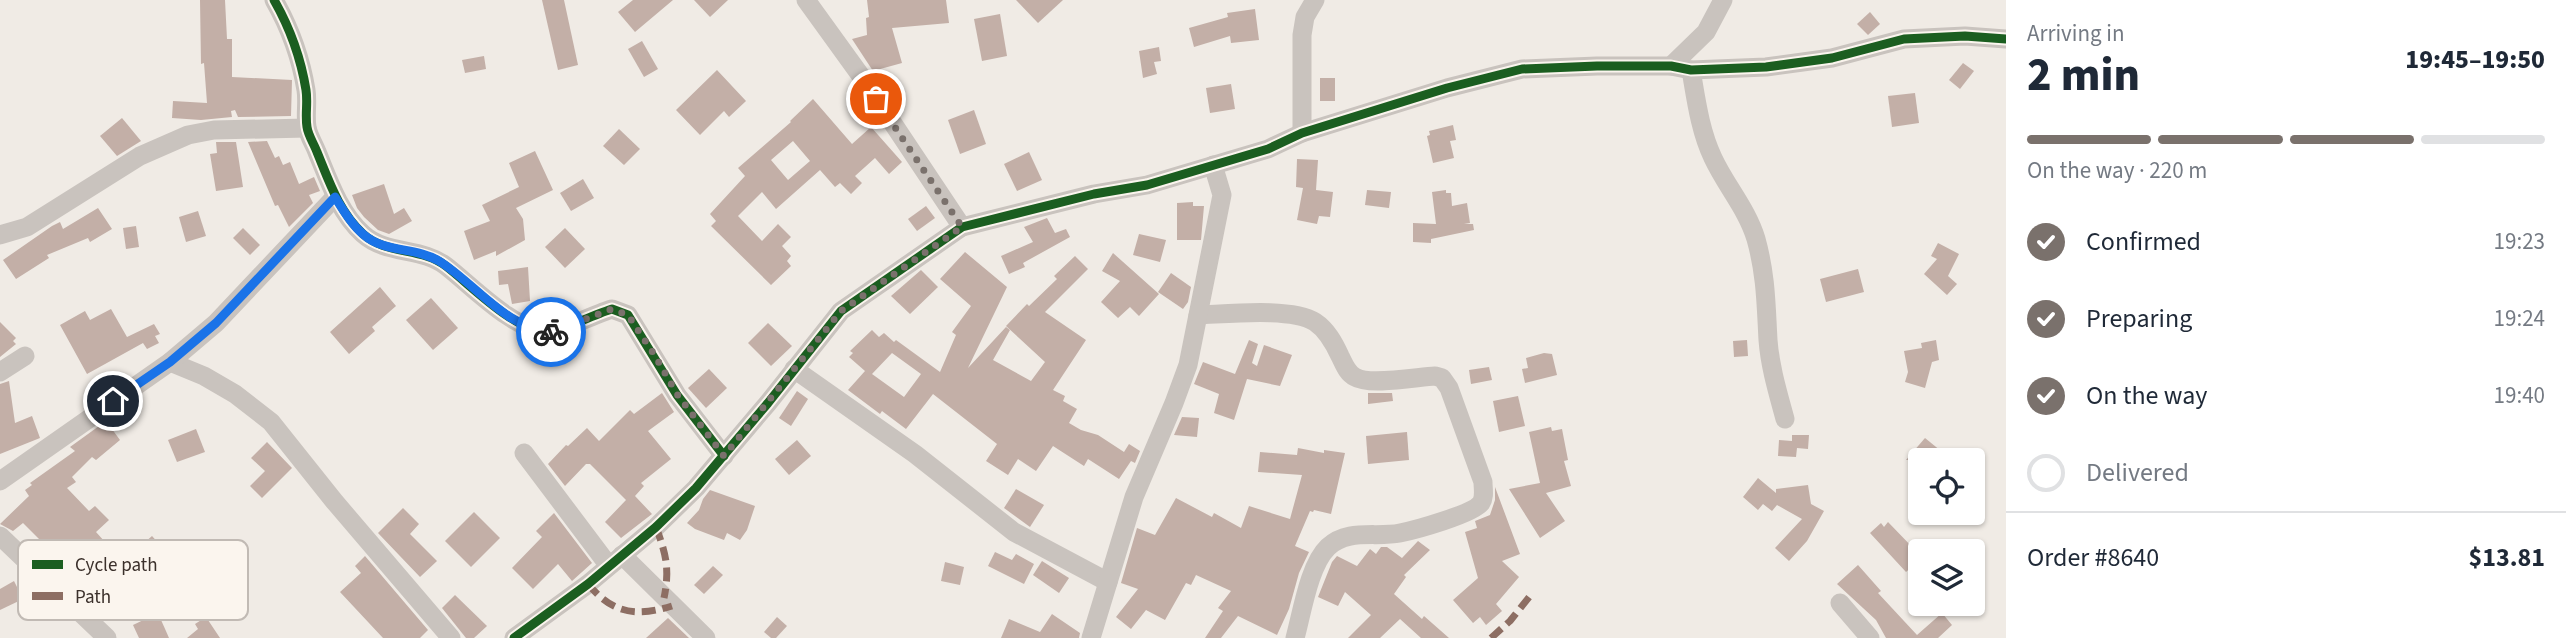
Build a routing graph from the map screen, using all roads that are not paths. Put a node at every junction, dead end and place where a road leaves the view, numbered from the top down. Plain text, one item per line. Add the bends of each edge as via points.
1 (274, 0) edge
2 (806, 0) edge
3 (1315, 0) edge
4 (1723, 0) edge
5 (2006, 39) edge
6 (1671, 66) junction
7 (1691, 70) junction
8 (307, 128) junction
9 (1302, 133) junction
10 (1213, 165) junction
11 (335, 197) junction
12 (962, 227) junction
13 (0, 235) edge
14 (1198, 315) junction
15 (25, 356) dead end
16 (170, 362) junction
17 (794, 369) junction
18 (0, 372) edge
19 (1785, 419) dead end
20 (524, 453) dead end
21 (724, 456) junction
22 (0, 481) edge
23 (0, 536) edge
24 (18, 554) edge
25 (615, 561) junction
26 (1108, 582) junction
27 (1840, 603) dead end
28 (83, 620) edge
29 (99, 636) edge
30 (451, 638) edge
31 (514, 638) edge
32 (706, 638) edge
33 (1091, 638) edge
34 (1294, 638) edge
35 (1870, 638) edge

1 - 8 street via 299,58
2 - 12 street
3 - 9 street via 1302,35
4 - 6 street via 1706,32
5 - 7 street via 1904,39 1819,60
6 - 7 street
6 - 9 street via 1522,69
7 - 19 street via 1713,158 1750,222 1765,272 1768,341
8 - 11 street
8 - 13 street via 188,135 141,156 27,227
9 - 10 street via 1268,149
10 - 12 street
10 - 14 street via 1223,195
11 - 16 street via 216,323
11 - 21 street via 363,235 441,262 516,322 549,332 612,309 628,315 677,394
12 - 17 street via 841,311
14 - 26 street via 1188,365 1134,497
14 - 34 street via 1297,314 1324,330 1357,379 1441,378 1483,482 1484,496 1475,508 1449,519 1400,533 1359,534 1327,548 1316,567
15 - 18 street
16 - 22 street
16 - 30 street via 235,394 271,422
17 - 21 street
17 - 26 street via 915,453 1014,532
20 - 25 street
21 - 25 street via 656,527
23 - 24 street
25 - 31 street
25 - 32 street
26 - 33 street
27 - 35 street
28 - 29 street

